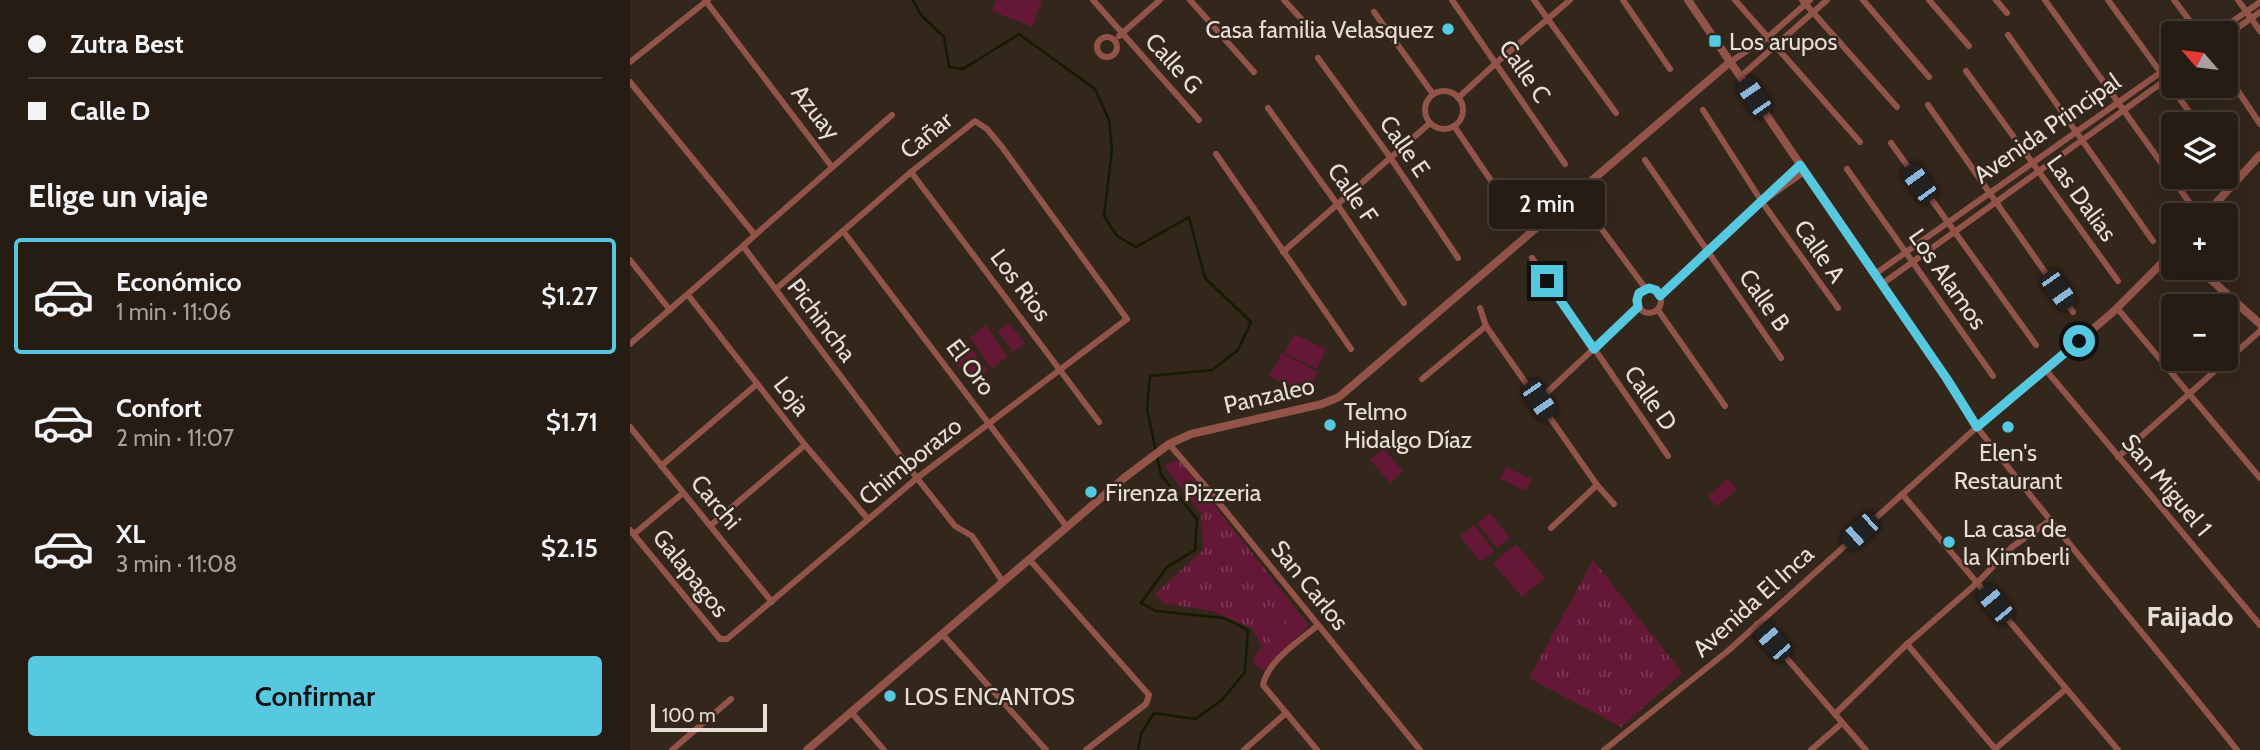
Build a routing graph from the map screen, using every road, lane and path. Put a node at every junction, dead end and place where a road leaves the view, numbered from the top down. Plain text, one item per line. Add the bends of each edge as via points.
1 (706, 0) edge
2 (1093, 0) edge
3 (1160, 0) edge
4 (1190, 0) edge
5 (1284, 0) edge
6 (1452, 0) edge
7 (1534, 0) edge
8 (1570, 0) edge
9 (1623, 0) edge
10 (1688, 0) edge
11 (1735, 0) edge
12 (1827, 0) edge
13 (1863, 0) edge
14 (1929, 0) edge
15 (1997, 0) edge
16 (2045, 0) edge
17 (2108, 0) edge
18 (2175, 0) edge
19 (2238, 0) edge
20 (1806, 1) edge
21 (2260, 2) edge
22 (1374, 12) dead end
23 (1813, 12) junction
24 (2260, 12) edge
25 (2007, 13) dead end
26 (2248, 15) junction
27 (1549, 19) junction
28 (2190, 21) edge
29 (2237, 21) edge
30 (1304, 22) dead end
31 (2238, 25) edge
32 (2260, 31) edge
33 (1122, 33) junction
34 (2008, 35) dead end
35 (1768, 37) junction
36 (1115, 40) dead end
37 (1776, 46) junction
38 (1969, 46) dead end
39 (1318, 58) dead end
40 (630, 62) edge
41 (1496, 62) junction
42 (1730, 62) junction
43 (1670, 69) dead end
44 (1966, 71) dead end
45 (1254, 72) dead end
46 (2160, 72) joint
47 (1740, 77) junction
48 (1929, 77) dead end
49 (630, 82) edge
50 (2161, 83) edge
51 (2238, 91) edge
52 (1433, 94) junction
53 (1458, 98) junction
54 (2118, 102) junction
55 (1928, 105) dead end
56 (1268, 107) dead end
57 (1898, 107) dead end
58 (1703, 110) dead end
59 (2123, 110) junction
60 (1616, 113) dead end
61 (892, 115) dead end
62 (1199, 120) dead end
63 (1430, 123) junction
64 (2260, 124) edge
65 (1454, 126) junction
66 (2075, 132) junction
67 (2081, 140) junction
68 (1860, 142) dead end
69 (1891, 143) dead end
70 (1216, 154) dead end
71 (2260, 155) edge
72 (1390, 157) junction
73 (1645, 160) dead end
74 (2032, 162) junction
75 (1565, 164) dead end
76 (832, 167) junction
77 (1802, 168) junction
78 (1847, 169) dead end
79 (2038, 171) junction
80 (911, 172) junction
81 (1989, 193) junction
82 (1996, 201) junction
83 (1762, 202) junction
84 (2189, 202) dead end
85 (2216, 203) edge
86 (1337, 204) junction
87 (1511, 210) dead end
88 (1589, 212) dead end
89 (1948, 222) junction
90 (843, 231) junction
91 (1954, 231) junction
92 (755, 235) junction
93 (2153, 241) dead end
94 (743, 246) junction
95 (1707, 250) junction
96 (1283, 252) junction
97 (1905, 252) junction
98 (1458, 258) dead end
99 (1532, 258) dead end
100 (630, 260) edge
101 (1912, 261) junction
102 (2161, 264) edge
103 (1875, 274) junction
104 (2211, 280) edge
105 (2118, 281) dead end
106 (1882, 284) junction
107 (775, 289) junction
108 (1646, 289) junction
109 (688, 295) junction
110 (1660, 296) junction
111 (1404, 303) dead end
112 (1638, 307) junction
113 (1480, 308) dead end
114 (1838, 308) dead end
115 (2117, 308) junction
116 (670, 310) junction
117 (1658, 310) junction
118 (2073, 312) dead end
119 (1128, 319) joint
120 (2260, 324) edge
121 (1486, 326) junction
122 (2260, 331) edge
123 (630, 344) edge
124 (2036, 345) dead end
125 (1351, 349) dead end
126 (1594, 349) junction
127 (1781, 358) dead end
128 (1060, 368) junction
129 (2045, 369) junction
130 (1993, 376) dead end
131 (1422, 379) dead end
132 (757, 384) junction
133 (2190, 394) junction
134 (1539, 400) junction
135 (1725, 406) dead end
136 (989, 422) junction
137 (1099, 422) dead end
138 (630, 427) edge
139 (1977, 427) junction
140 (805, 445) junction
141 (1166, 446) junction
142 (1668, 456) dead end
143 (2118, 457) junction
144 (661, 466) junction
145 (917, 478) junction
146 (2260, 478) edge
147 (1597, 485) junction
148 (683, 494) junction
149 (1902, 494) junction
150 (1614, 504) dead end
151 (868, 519) junction
152 (2049, 521) junction
153 (711, 525) junction
154 (1067, 527) junction
155 (1551, 528) dead end
156 (632, 532) edge
157 (1029, 559) junction
158 (1003, 582) junction
159 (1977, 583) junction
160 (772, 602) junction
161 (2259, 623) edge
162 (1757, 624) junction
163 (1318, 625) junction
164 (942, 634) junction
165 (722, 640) joint
166 (1907, 644) junction
167 (2066, 688) junction
168 (731, 699) dead end
169 (851, 712) junction
170 (1286, 713) junction
171 (1835, 714) junction
172 (1842, 723) junction
173 (1996, 749) edge
174 (672, 750) edge
175 (807, 750) edge
176 (884, 750) edge
177 (1046, 750) edge
178 (1086, 750) edge
179 (1244, 750) edge
180 (1317, 750) edge
181 (1420, 750) edge
182 (1604, 750) edge
183 (1811, 750) edge
184 (1867, 750) edge
185 (2118, 750) edge
186 (2237, 750) edge

1 - 40 street
1 - 76 street, Azuay
2 - 33 street, Calle G
3 - 33 street
4 - 45 street
5 - 30 street
6 - 41 street, Calle C
7 - 27 street
8 - 27 street
9 - 43 street
10 - 42 street
11 - 35 street
12 - 23 street
13 - 48 street
14 - 38 street
15 - 25 street
16 - 54 street
17 - 46 street
18 - 28 street
19 - 26 street
20 - 23 street
20 - 35 street
21 - 26 street
22 - 52 street
23 - 37 street
23 - 57 street
24 - 26 street
26 - 29 street
26 - 31 street
26 - 32 street
27 - 41 street
27 - 60 street
33 - 36 street
33 - 62 street, Calle G
34 - 66 street
35 - 37 street
35 - 42 street
37 - 47 street
37 - 68 street
39 - 72 street, Calle E
41 - 53 street
41 - 75 street, Calle C
42 - 47 street
42 - 141 street, Panzaleo via 1339,397 1202,431
44 - 74 street, Las Dalias
46 - 54 street, Avenida Principal
47 - 77 street
49 - 92 street
50 - 59 street, Avenida Principal
51 - 64 street
52 - 53 street via 1449,92
52 - 63 street via 1424,110
53 - 65 street via 1463,113
54 - 59 street
54 - 66 street, Avenida Principal
55 - 81 street
56 - 86 street, Calle F
58 - 83 street, Calle A
59 - 67 street, Avenida Principal
59 - 84 street
61 - 76 street
63 - 65 street via 1440,129
63 - 72 street
65 - 87 street
66 - 67 street
66 - 74 street, Avenida Principal
67 - 79 street, Avenida Principal
67 - 93 street
69 - 89 street
70 - 96 street
71 - 85 street
72 - 86 street
72 - 98 street, Calle E
73 - 95 street, Calle B
74 - 79 street, Las Dalias
74 - 81 street, Avenida Principal
76 - 92 street, Azuay
77 - 83 street via 1782,180
77 - 103 street
78 - 97 street, Los Alamos
79 - 82 street, Avenida Principal
79 - 105 street, Las Dalias
80 - 90 street, Cañar
80 - 119 street, Cañar via 968,125 979,122
80 - 128 street, Los Rios
81 - 82 street
81 - 89 street, Avenida Principal
82 - 91 street, Avenida Principal
82 - 118 street
83 - 95 street
83 - 114 street, Calle A
86 - 96 street
86 - 111 street, Calle F
88 - 108 street
89 - 91 street
89 - 97 street, Avenida Principal
90 - 107 street, Cañar
90 - 136 street, El Oro
91 - 101 street, Avenida Principal
91 - 124 street
92 - 94 street
94 - 107 street, Pichincha
94 - 109 street
95 - 110 street
95 - 127 street, Calle B
96 - 125 street
97 - 101 street, Los Alamos
97 - 103 street, Avenida Principal
99 - 126 street, Calle D
100 - 116 street
101 - 106 street, Avenida Principal
101 - 130 street, Los Alamos
102 - 115 street, Avenida El Inca
103 - 106 street
104 - 120 street
106 - 139 street
107 - 145 street, Pichincha
108 - 110 street
108 - 112 street via 1638,296
109 - 116 street
109 - 132 street, Loja
110 - 117 street
112 - 117 street via 1647,313
112 - 126 street
113 - 121 street
115 - 129 street, Avenida El Inca
115 - 133 street
116 - 123 street
117 - 135 street
119 - 128 street, Chimborazo
121 - 131 street
121 - 134 street
122 - 133 street
126 - 134 street
126 - 142 street, Calle D
128 - 136 street, Chimborazo
128 - 137 street, Los Rios
129 - 139 street, Avenida El Inca
129 - 143 street, San Miguel 1
132 - 140 street, Loja
132 - 144 street
133 - 143 street
133 - 146 street
134 - 147 street
136 - 145 street, Chimborazo
136 - 154 street, El Oro
138 - 144 street, Carchi
139 - 149 street, Avenida El Inca
139 - 152 street
140 - 151 street, Loja
140 - 153 street
141 - 154 street, Panzaleo
141 - 163 street, San Carlos
143 - 161 street, San Miguel 1
144 - 148 street, Carchi
145 - 151 street, Chimborazo
145 - 158 street, Pichincha via 954,525 972,536
147 - 150 street
147 - 155 street
148 - 153 street, Carchi
148 - 156 street
149 - 159 street
149 - 162 street, Avenida El Inca
151 - 160 street, Chimborazo
152 - 159 street via 2012,548
152 - 186 street
153 - 160 street, Carchi
154 - 157 street, Panzaleo
156 - 165 street, Galapagos
157 - 158 street, Panzaleo
157 - 178 street via 1149,695 1146,704
158 - 164 street, Panzaleo
159 - 166 street
159 - 167 street
160 - 165 street, Chimborazo
162 - 171 street
162 - 182 street, Avenida El Inca
163 - 170 street via 1268,671 1263,685
163 - 181 street, San Carlos
164 - 169 street, Panzaleo
164 - 177 street
166 - 171 street
166 - 173 street
167 - 173 street
167 - 185 street
168 - 174 street
169 - 175 street, Panzaleo
169 - 176 street
170 - 179 street
170 - 180 street
171 - 172 street
172 - 183 street
172 - 184 street

